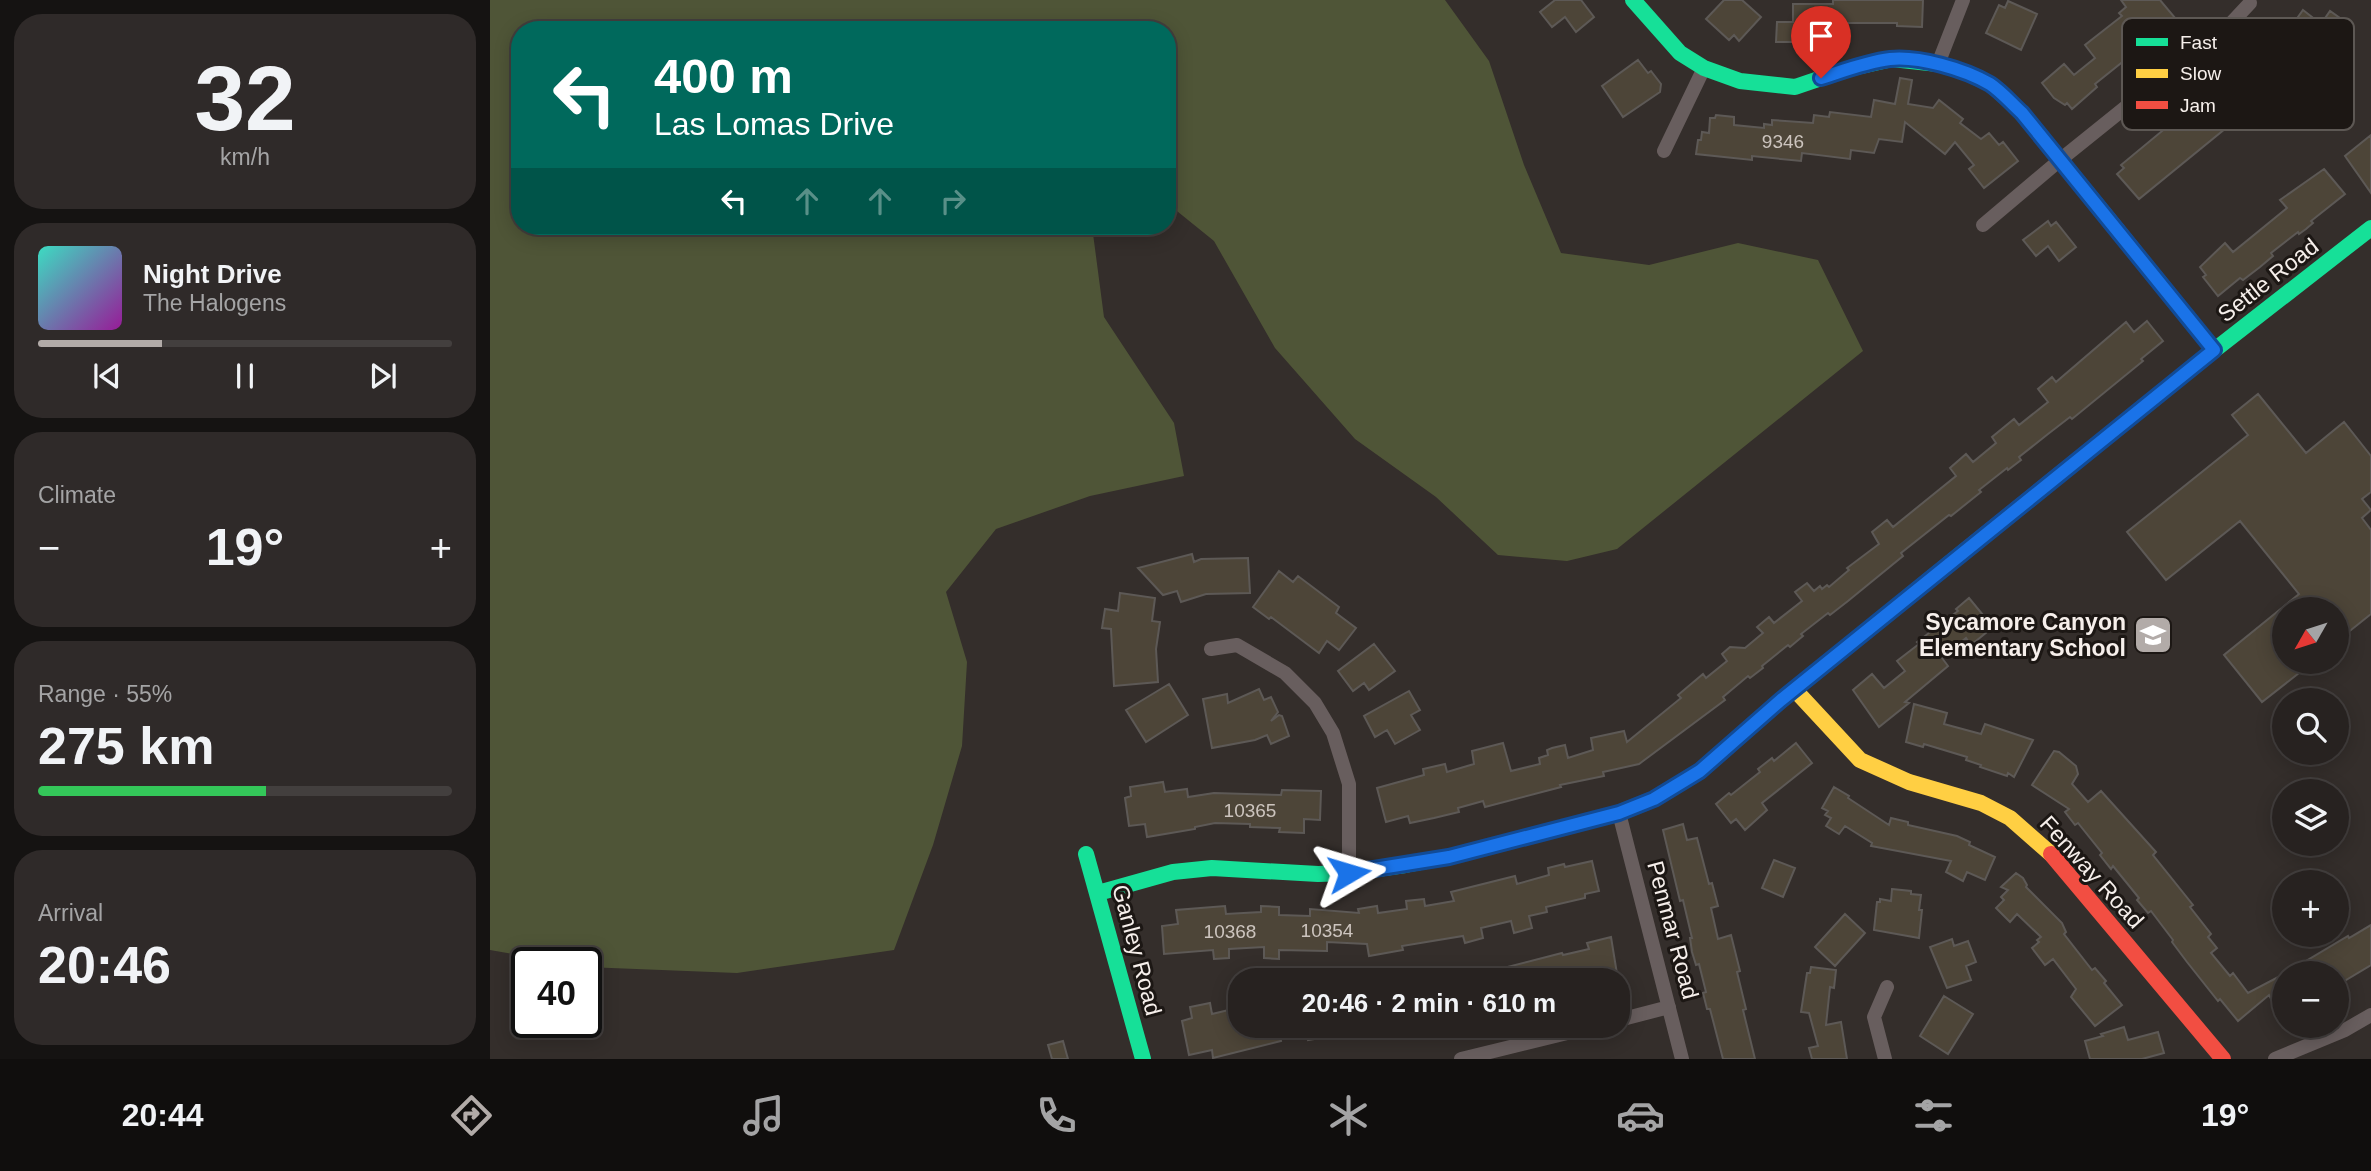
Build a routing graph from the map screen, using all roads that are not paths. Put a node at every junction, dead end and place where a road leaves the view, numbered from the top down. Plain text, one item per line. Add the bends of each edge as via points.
1 (1633, 0) edge
2 (1963, 0) edge
3 (2250, 3) dead end
4 (2236, 18) edge
5 (1938, 64) junction
6 (1704, 68) junction
7 (2122, 110) edge
8 (1664, 151) dead end
9 (2060, 160) junction
10 (1983, 225) dead end
11 (2371, 228) edge
12 (2214, 350) junction
13 (1211, 649) dead end
14 (1795, 690) junction
15 (1619, 813) junction
16 (1086, 854) dead end
17 (1349, 873) junction
18 (1098, 893) junction
19 (1887, 987) dead end
20 (1669, 1007) junction
21 (2371, 1015) edge
22 (1630, 1017) edge
23 (1547, 1038) edge
24 (1143, 1059) edge
25 (1461, 1059) edge
26 (1682, 1059) edge
27 (1885, 1059) edge
28 (2223, 1059) edge
29 (2274, 1059) edge

1 - 6 street via 1669,43
2 - 5 street
3 - 4 street
5 - 6 street via 1892,59 1795,87 1740,81
5 - 9 street via 1992,85
6 - 8 street
7 - 9 street
9 - 10 street
9 - 12 street
11 - 12 street, Settle Road
12 - 14 street, Settle Road
13 - 17 street via 1237,645 1285,673 1315,703 1333,733 1349,784
14 - 15 street, Settle Road via 1700,771 1654,799
14 - 28 street, Fenway Road via 1860,760 1909,782 1981,803 2010,818 2049,852
15 - 17 street, Settle Road via 1449,857
15 - 20 street, Penmar Road
16 - 18 street, Ganley Road
17 - 18 street, Settle Road via 1212,868 1173,872
18 - 24 street, Ganley Road
19 - 27 street via 1874,1017
20 - 22 street
20 - 26 street, Penmar Road
21 - 29 street
23 - 25 street

